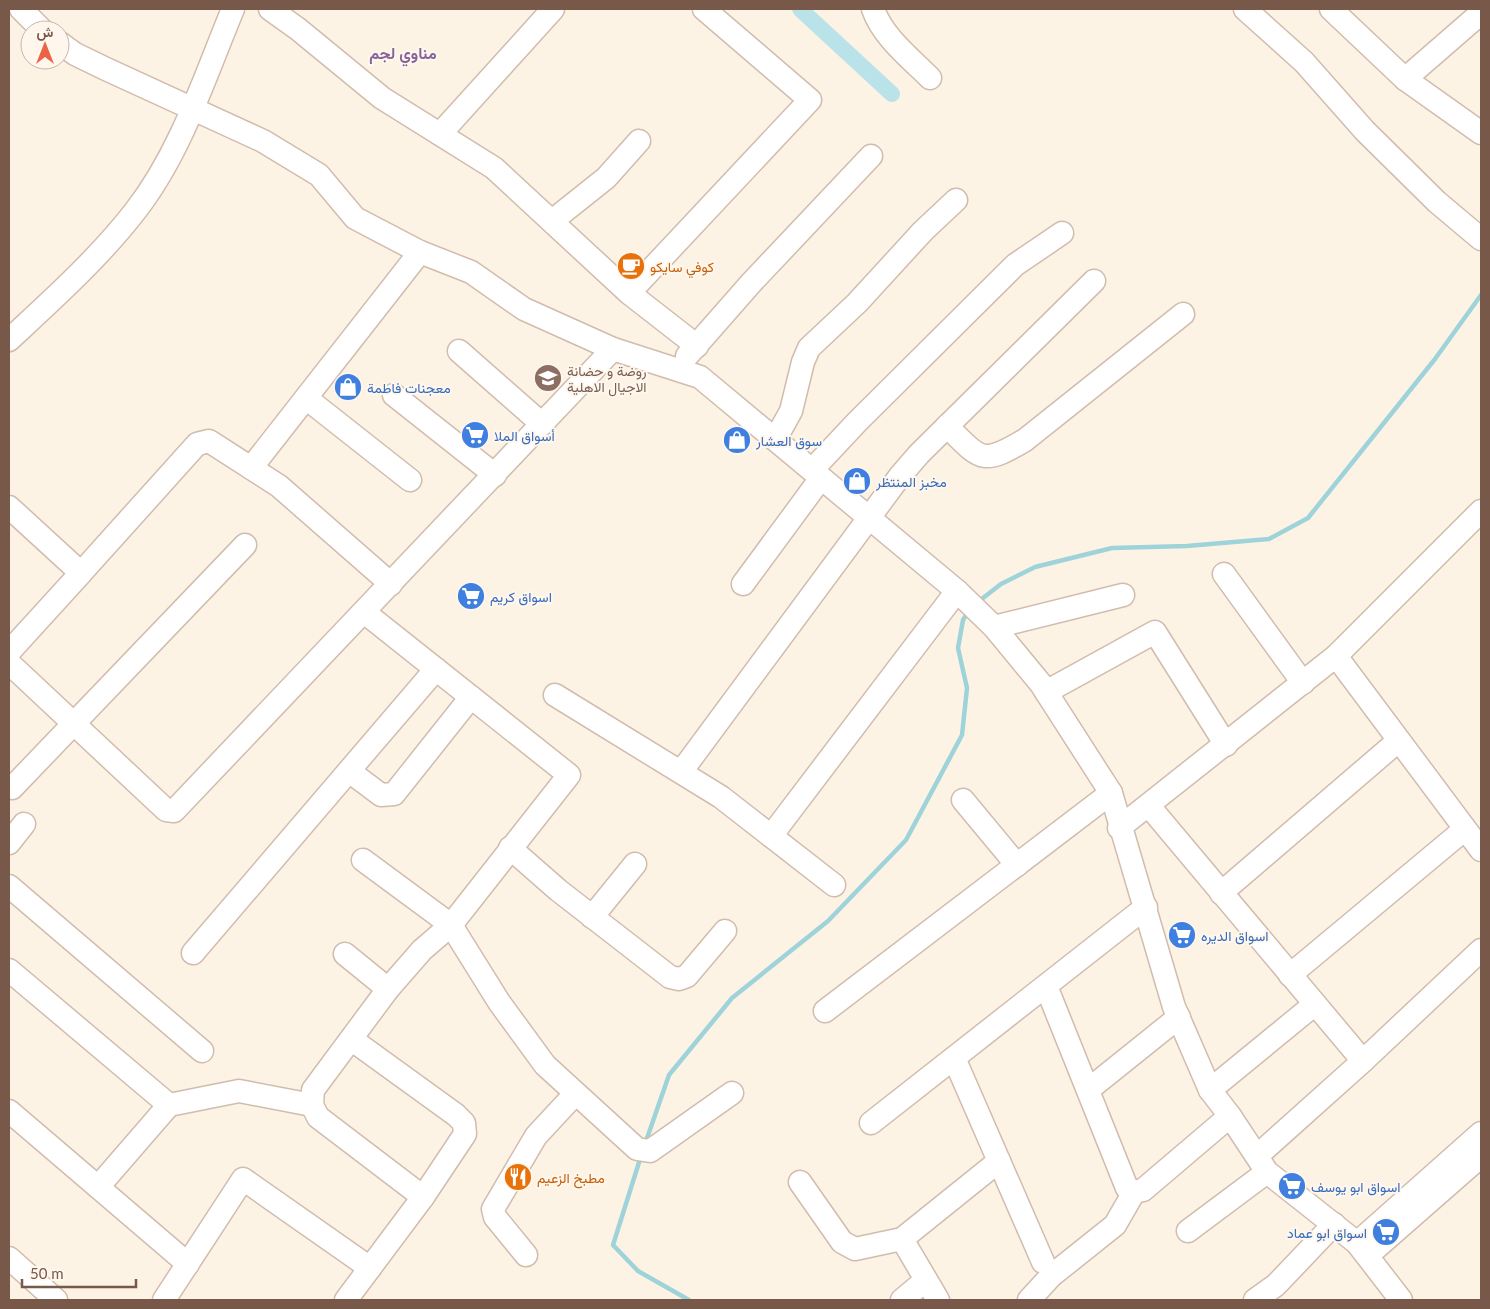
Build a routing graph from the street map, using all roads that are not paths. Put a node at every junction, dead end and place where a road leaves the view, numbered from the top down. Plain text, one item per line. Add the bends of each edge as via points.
1 (21, 9) edge
2 (233, 9) edge
3 (270, 9) edge
4 (553, 9) edge
5 (704, 9) edge
6 (873, 9) edge
7 (1245, 9) edge
8 (1331, 9) edge
9 (1475, 13) edge
10 (32, 20) edge
11 (70, 50) edge
12 (930, 78) dead end
13 (1405, 79) junction
14 (192, 107) junction
15 (1481, 133) edge
16 (440, 134) junction
17 (639, 141) dead end
18 (872, 156) dead end
19 (956, 200) dead end
20 (552, 221) junction
21 (1062, 233) dead end
22 (1481, 239) edge
23 (420, 252) junction
24 (1094, 281) dead end
25 (629, 293) junction
26 (1183, 314) dead end
27 (9, 340) edge
28 (696, 346) junction
29 (613, 349) junction
30 (459, 351) dead end
31 (676, 368) junction
32 (394, 395) dead end
33 (306, 398) junction
34 (542, 424) junction
35 (947, 426) junction
36 (776, 438) junction
37 (251, 468) junction
38 (495, 474) junction
39 (817, 474) junction
40 (410, 480) dead end
41 (9, 507) edge
42 (1481, 511) edge
43 (870, 518) junction
44 (245, 545) dead end
45 (81, 573) junction
46 (1224, 574) dead end
47 (391, 584) junction
48 (743, 584) dead end
49 (957, 591) junction
50 (1123, 595) dead end
51 (364, 612) junction
52 (994, 627) junction
53 (9, 652) edge
54 (1336, 656) junction
55 (436, 669) junction
56 (12, 673) edge
57 (1303, 683) junction
58 (1046, 692) junction
59 (555, 696) dead end
60 (471, 697) junction
61 (73, 723) junction
62 (1398, 741) junction
63 (1226, 745) junction
64 (349, 771) junction
65 (681, 772) junction
66 (12, 788) dead end
67 (1111, 793) junction
68 (963, 800) dead end
69 (1149, 806) junction
70 (24, 824) dead end
71 (1119, 828) junction
72 (1465, 829) junction
73 (772, 836) junction
74 (9, 843) edge
75 (510, 848) junction
76 (1481, 850) edge
77 (363, 860) dead end
78 (635, 864) dead end
79 (1017, 865) junction
80 (834, 885) dead end
81 (9, 886) edge
82 (1221, 893) junction
83 (1146, 907) junction
84 (592, 917) junction
85 (451, 926) junction
86 (725, 931) dead end
87 (1481, 950) edge
88 (194, 953) dead end
89 (345, 954) dead end
90 (9, 970) edge
91 (1290, 975) junction
92 (1046, 986) junction
93 (388, 988) junction
94 (1315, 1004) junction
95 (825, 1011) dead end
96 (1179, 1017) junction
97 (350, 1039) junction
98 (202, 1051) dead end
99 (954, 1058) junction
100 (1363, 1061) junction
101 (1088, 1090) junction
102 (1210, 1090) junction
103 (575, 1094) junction
104 (732, 1094) dead end
105 (169, 1105) junction
106 (312, 1105) junction
107 (9, 1111) edge
108 (1230, 1116) junction
109 (871, 1124) dead end
110 (1481, 1132) edge
111 (1481, 1156) edge
112 (999, 1161) junction
113 (1262, 1164) junction
114 (800, 1182) dead end
115 (98, 1187) junction
116 (1134, 1192) junction
117 (423, 1197) junction
118 (1334, 1224) junction
119 (1188, 1231) dead end
120 (902, 1239) junction
121 (1362, 1249) junction
122 (526, 1255) dead end
123 (9, 1258) edge
124 (1043, 1262) dead end
125 (188, 1264) junction
126 (370, 1268) junction
127 (926, 1280) junction
128 (56, 1300) edge
129 (164, 1300) edge
130 (346, 1300) edge
131 (902, 1300) edge
132 (938, 1300) edge
133 (1029, 1300) edge
134 (1255, 1300) edge
135 (1401, 1300) edge

1 - 10 street
2 - 14 street
3 - 16 street via 382,98
4 - 16 street
5 - 25 street via 810,100
6 - 12 street via 888,35
7 - 22 street via 1304,62 1365,131 1437,202
8 - 13 street
9 - 13 street
11 - 14 street
13 - 15 street
14 - 23 street via 263,140 319,175 355,218
14 - 27 street via 165,166 136,210 48,304
16 - 20 street via 494,168
17 - 20 street via 606,178
18 - 28 street
19 - 36 street via 809,348 791,411
20 - 25 street
21 - 39 street via 1014,265 857,422
23 - 29 street via 471,272 524,309
23 - 33 street
24 - 35 street
25 - 28 street
26 - 35 street via 1026,440 1001,455 990,458 978,455
28 - 31 street
29 - 31 street
29 - 34 street
30 - 34 street
31 - 36 street via 700,377
32 - 38 street
33 - 37 street
33 - 40 street
34 - 38 street
35 - 43 street via 900,476
36 - 39 street
37 - 45 street via 208,441 197,444
37 - 47 street via 279,486
38 - 47 street
39 - 43 street
39 - 48 street
41 - 45 street
42 - 54 street
43 - 49 street
43 - 65 street
44 - 61 street
45 - 53 street
46 - 57 street
47 - 51 street
49 - 52 street
49 - 73 street
50 - 52 street
51 - 55 street
51 - 61 street via 174,811 166,810
52 - 58 street
54 - 57 street
54 - 62 street
55 - 60 street
55 - 64 street
56 - 61 street
57 - 63 street
58 - 63 street via 1155,632
58 - 67 street
59 - 65 street
60 - 64 street via 394,794 381,795
60 - 75 street via 569,775
61 - 66 street
62 - 72 street
62 - 82 street
63 - 69 street
64 - 88 street
65 - 73 street via 721,797
67 - 71 street
67 - 79 street
68 - 79 street
69 - 71 street
69 - 82 street
70 - 74 street
71 - 83 street
72 - 76 street
72 - 91 street
73 - 80 street
75 - 84 street
75 - 85 street
77 - 85 street
78 - 84 street
79 - 95 street
81 - 98 street
82 - 91 street
83 - 92 street
83 - 96 street
84 - 86 street via 670,977 679,980 687,976
85 - 93 street via 422,950
85 - 103 street via 526,1041 545,1066
87 - 100 street
89 - 93 street
90 - 105 street
91 - 94 street
92 - 99 street
92 - 101 street
93 - 97 street
94 - 100 street
94 - 102 street
96 - 101 street
96 - 102 street
97 - 106 street via 313,1090
97 - 117 street via 464,1123 465,1134
99 - 109 street
99 - 112 street
100 - 113 street
101 - 116 street via 1127,1188
102 - 108 street
103 - 104 street via 643,1150
103 - 122 street via 536,1136 493,1209 495,1217
105 - 106 street via 239,1091
105 - 115 street
106 - 117 street via 318,1117
107 - 115 street
108 - 113 street
108 - 116 street via 1142,1190
110 - 121 street
111 - 121 street
112 - 120 street
112 - 124 street
113 - 118 street
113 - 119 street
114 - 120 street via 842,1242 855,1249
115 - 125 street
116 - 133 street via 1115,1225 1052,1276
117 - 126 street
118 - 121 street
118 - 134 street via 1276,1285
120 - 127 street
121 - 135 street
123 - 128 street
125 - 126 street via 243,1179
125 - 129 street
126 - 130 street
127 - 131 street
127 - 132 street

